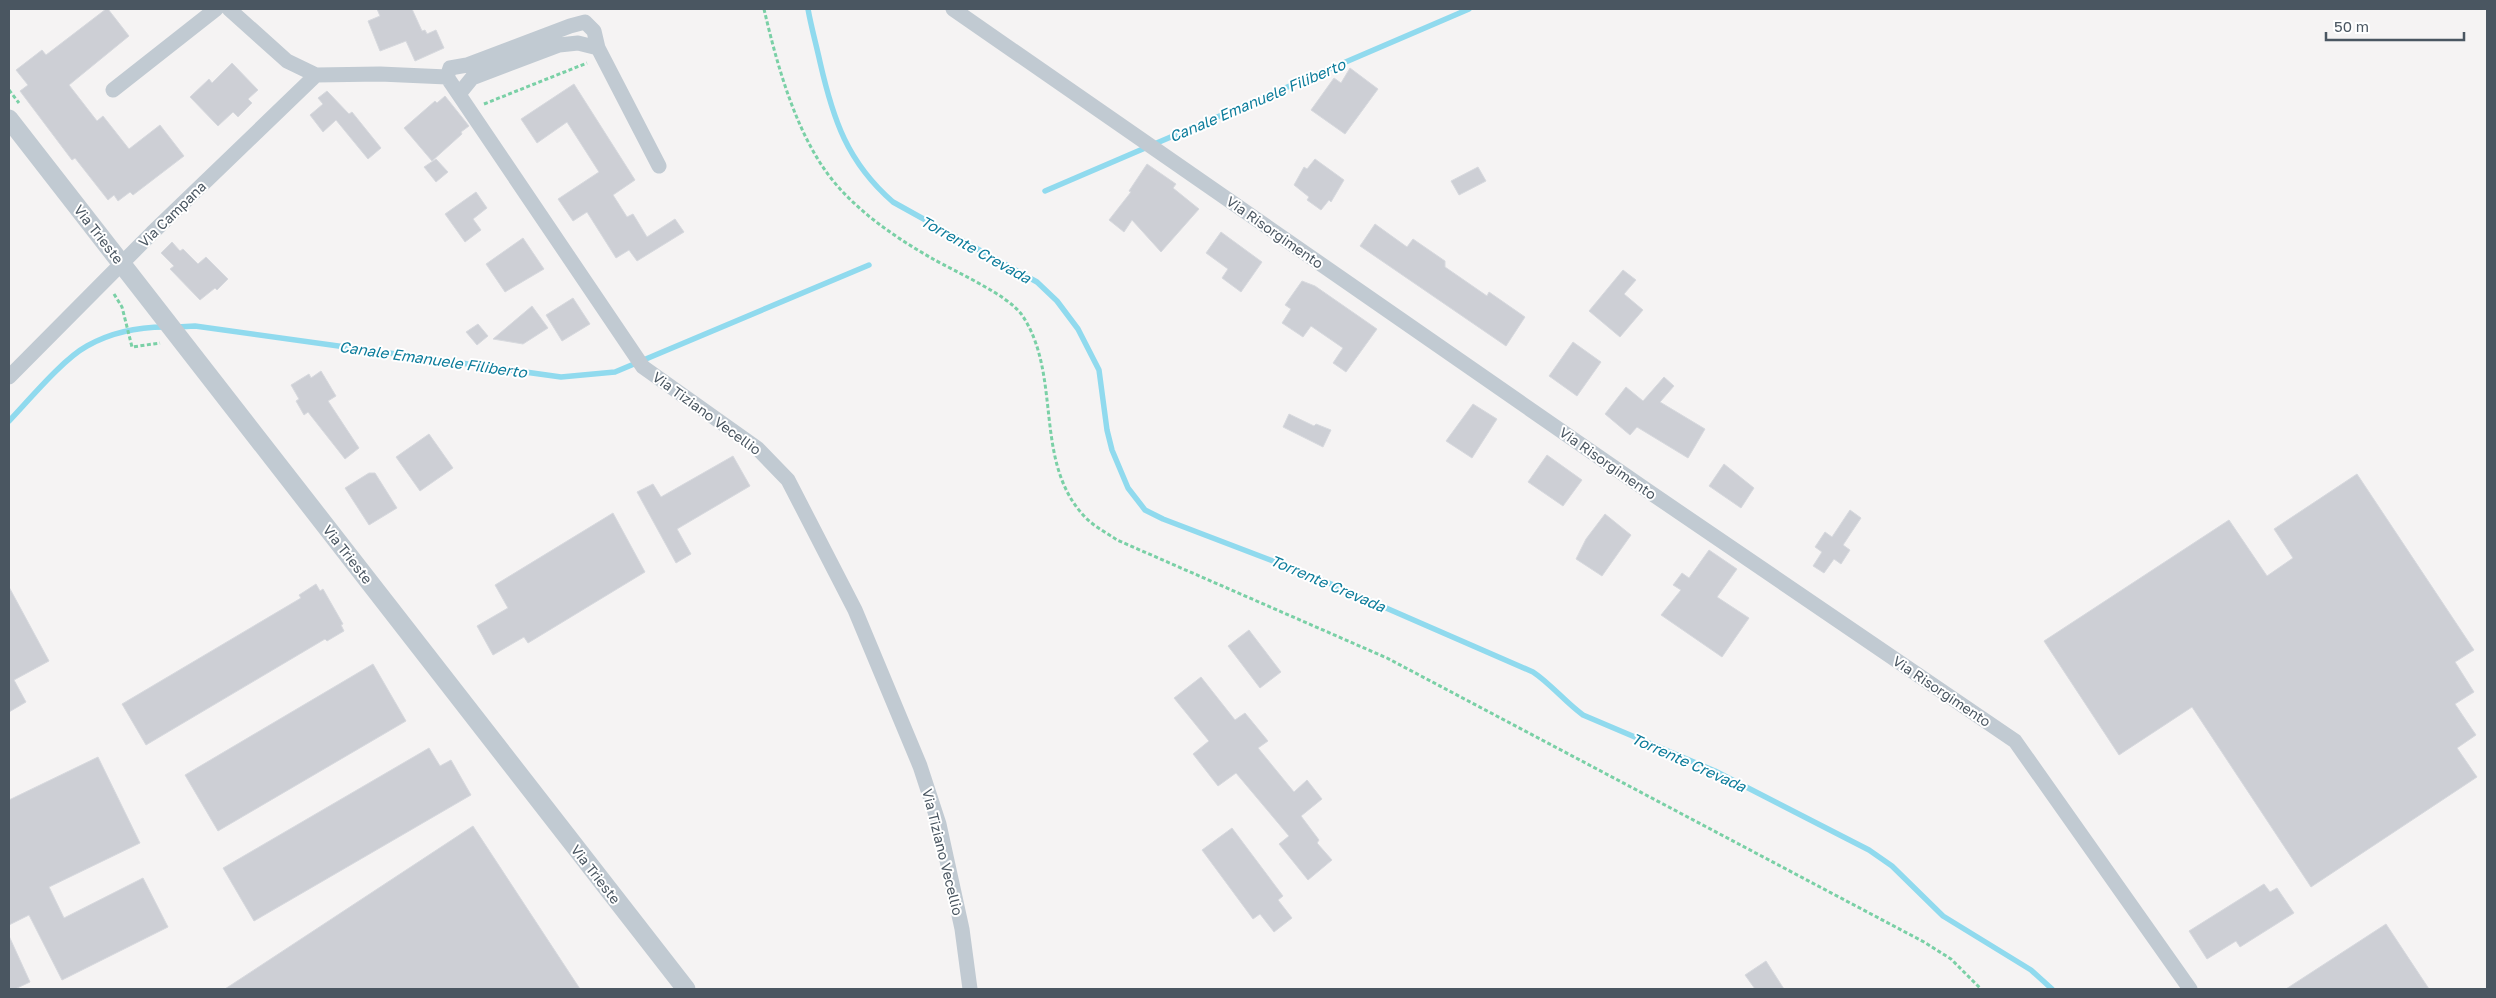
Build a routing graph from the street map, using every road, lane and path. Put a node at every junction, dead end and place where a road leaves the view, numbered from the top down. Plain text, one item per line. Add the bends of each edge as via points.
1 (216, 9) edge
2 (229, 9) edge
3 (764, 9) edge
4 (953, 9) edge
5 (600, 52) junction
6 (316, 75) junction
7 (447, 77) junction
8 (113, 90) dead end
9 (459, 94) junction
10 (469, 109) junction
11 (9, 119) edge
12 (659, 166) dead end
13 (122, 263) junction
14 (112, 291) dead end
15 (129, 344) dead end
16 (9, 377) edge
17 (686, 989) edge
18 (970, 989) edge
19 (1981, 989) edge
20 (2190, 989) edge

1 - 8 street
2 - 6 street via 287,62
3 - 19 path via 800,125 824,169 842,191 867,215 908,245 999,295 1021,314 1032,336 1042,372 1054,456 1075,505 1088,520 1117,540 1386,658 1628,785 1924,942 1951,959
4 - 20 street, Via Risorgimento via 2015,741
5 - 7 street via 594,31 585,22 468,65 450,68
5 - 9 street via 578,43 558,44 472,78
5 - 10 path
5 - 12 street
6 - 7 street
6 - 13 street, Via Campana
7 - 9 street, Via Tiziano Vecellio
9 - 10 street, Via Tiziano Vecellio
10 - 18 street, Via Tiziano Vecellio via 639,361 758,448 788,480 855,610 920,766 939,824 965,945
11 - 13 street, Via Trieste
13 - 16 street, Via Campana
13 - 17 street, Via Trieste
14 - 15 path via 125,316

